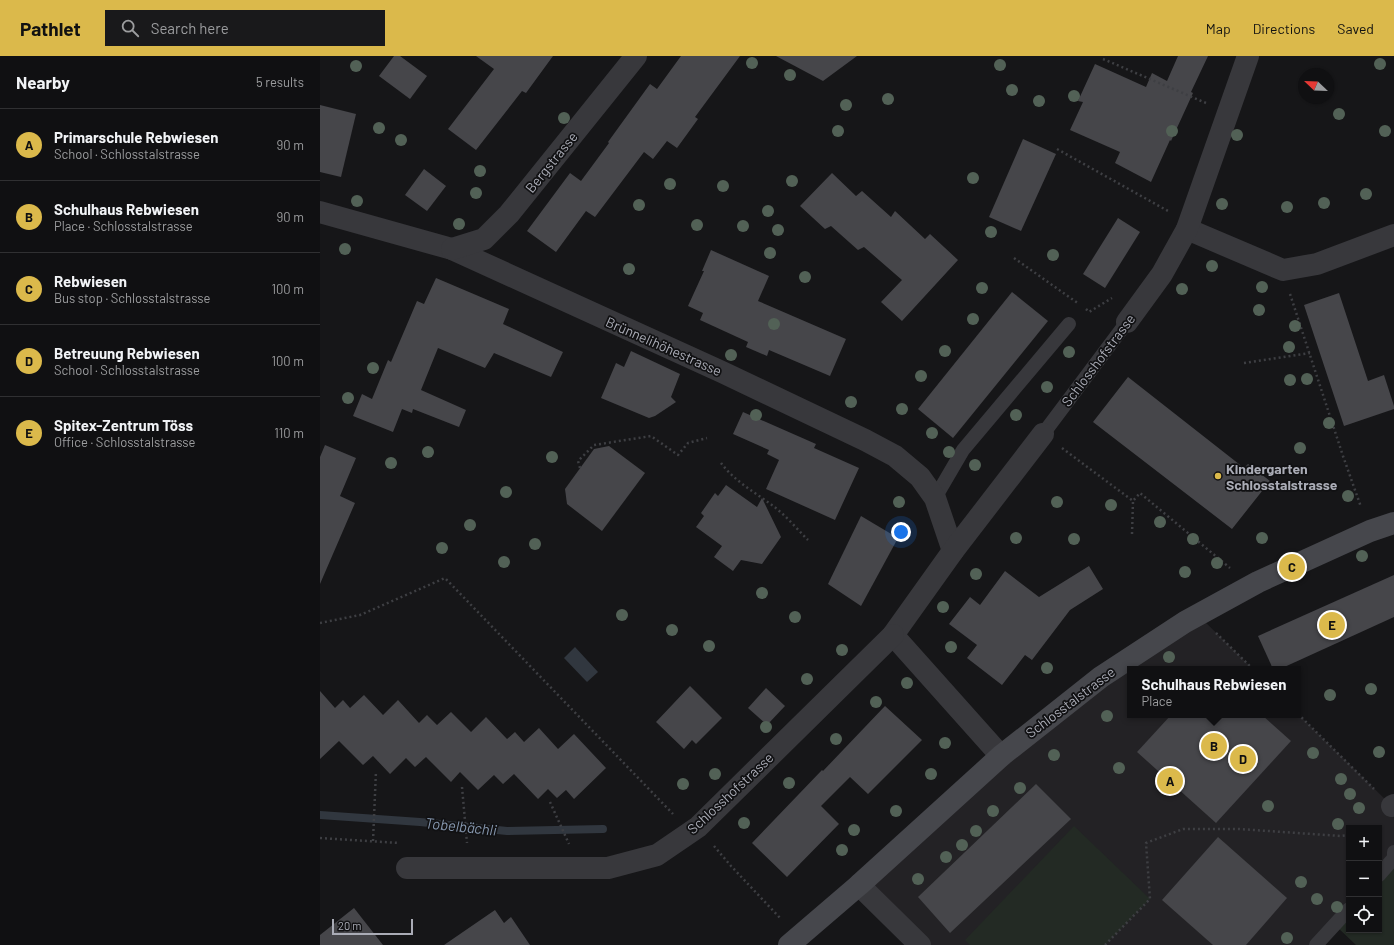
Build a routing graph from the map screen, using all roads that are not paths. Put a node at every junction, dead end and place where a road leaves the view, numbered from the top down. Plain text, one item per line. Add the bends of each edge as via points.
1 (636, 56) edge
2 (1248, 56) edge
3 (320, 212) edge
4 (1187, 229) junction
5 (1394, 235) edge
6 (452, 249) junction
7 (1127, 322) joint
8 (1069, 324) dead end
9 (1043, 434) joint
10 (935, 498) junction
11 (1394, 523) edge
12 (953, 551) junction
13 (893, 635) junction
14 (1001, 756) junction
15 (1394, 852) edge
16 (407, 868) dead end
17 (1382, 872) edge
18 (859, 885) junction
19 (1346, 912) edge
20 (789, 945) edge
21 (920, 945) edge
22 (1316, 945) edge

1 - 6 street, Bergstrasse via 509,214 484,239
2 - 4 street, Schlosshofstrasse
3 - 6 street, Brünnelihöhestrasse
4 - 5 street via 1283,270 1317,264
4 - 7 street, Schlosshofstrasse via 1162,274
6 - 10 street, Brünnelihöhestrasse via 865,440 895,456 920,477
7 - 9 lane, Schlosshofstrasse
8 - 10 lane via 963,450
9 - 12 street, Schlosshofstrasse
10 - 12 street, Brünnelihöhestrasse
11 - 14 main road, Schlosstalstrasse via 1370,531 1258,582 1185,622 1101,677
12 - 13 street, Schlosshofstrasse
13 - 14 street
13 - 16 street, Schlosshofstrasse via 698,827 657,855 608,868
14 - 18 main road, Schlosstalstrasse
15 - 17 lane via 1394,858
18 - 20 main road, Schlosstalstrasse
18 - 21 street
19 - 22 lane

